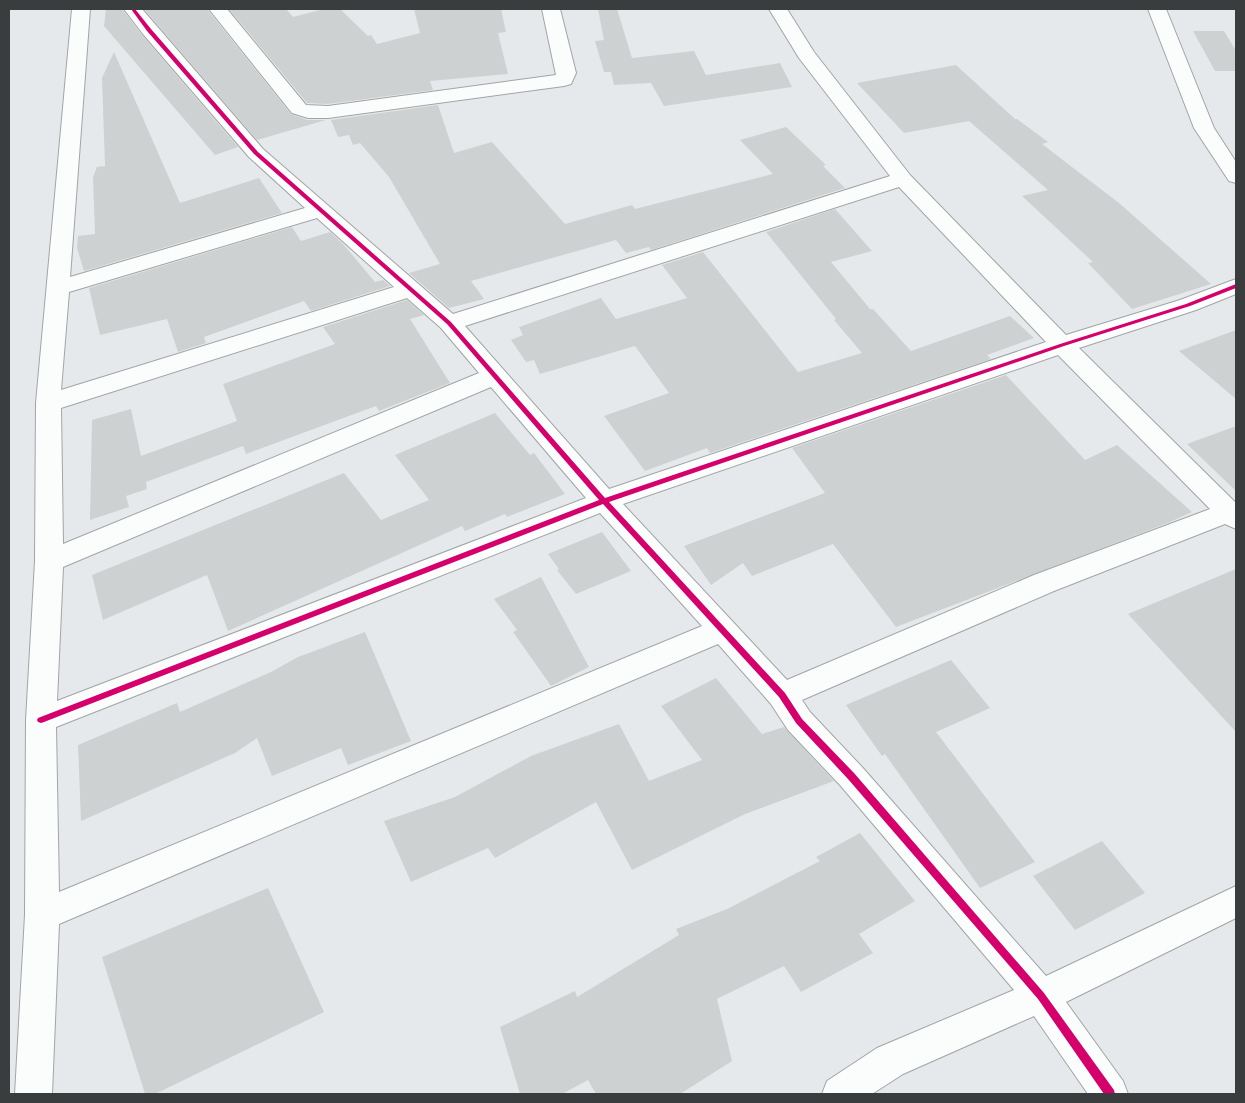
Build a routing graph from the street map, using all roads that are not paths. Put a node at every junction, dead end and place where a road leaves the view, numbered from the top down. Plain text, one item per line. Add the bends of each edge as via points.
1 (81, 9) edge
2 (133, 9) edge
3 (218, 9) edge
4 (551, 9) edge
5 (778, 9) edge
6 (1157, 9) edge
7 (1236, 177) edge
8 (903, 179) junction
9 (321, 210) junction
10 (1236, 286) edge
11 (57, 288) junction
12 (411, 289) junction
13 (449, 323) junction
14 (1062, 345) junction
15 (495, 376) junction
16 (48, 403) junction
17 (604, 501) junction
18 (1232, 516) edge
19 (49, 561) junction
20 (722, 630) junction
21 (782, 695) junction
22 (41, 720) junction
23 (1236, 901) edge
24 (42, 915) junction
25 (1042, 996) junction
26 (33, 1094) edge
27 (840, 1094) edge
28 (1110, 1094) edge

1 - 11 street
2 - 9 street via 256,153
3 - 4 street via 298,109 308,112 564,80 566,73
5 - 8 street via 806,54
6 - 7 street via 1204,128
8 - 13 street
8 - 14 street
9 - 11 street
9 - 12 street
10 - 14 street via 1188,305
11 - 16 street
12 - 13 street
12 - 16 street
13 - 15 street
14 - 17 street
14 - 18 street
15 - 17 street
15 - 19 street
16 - 19 street
17 - 20 street
17 - 22 street
18 - 21 street via 1044,583
19 - 22 street
20 - 21 street
20 - 24 street
21 - 25 street via 799,722 851,776
22 - 24 street
23 - 25 street
24 - 26 street
25 - 27 street via 890,1061
25 - 28 street

